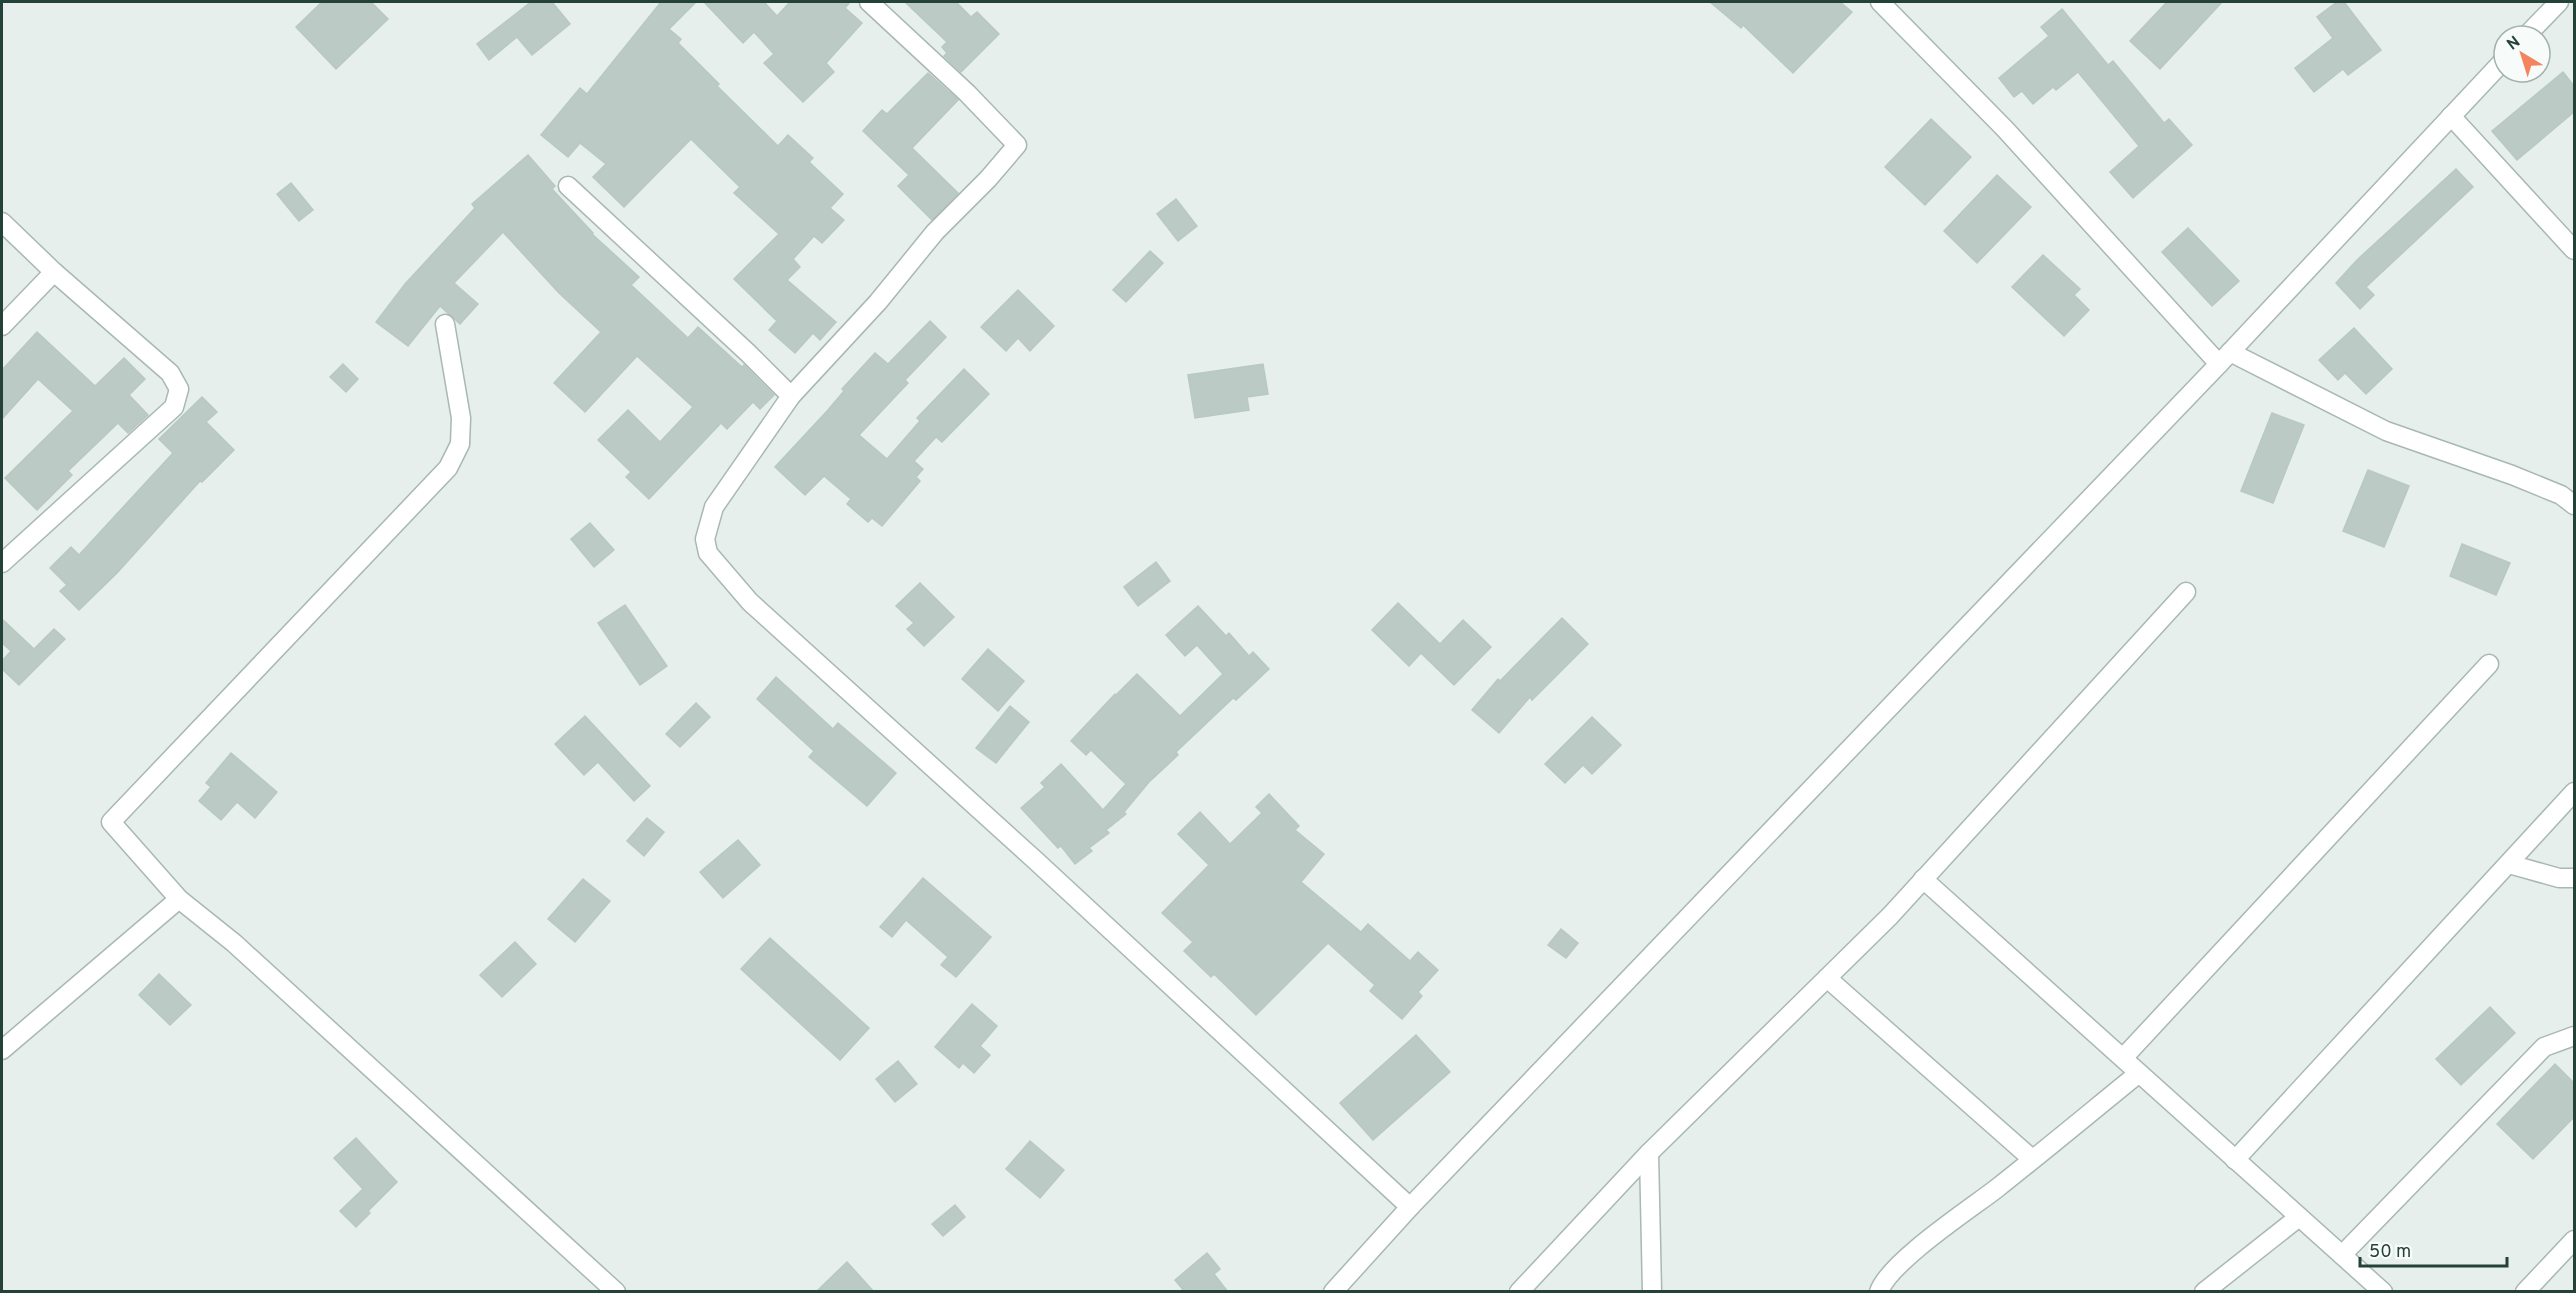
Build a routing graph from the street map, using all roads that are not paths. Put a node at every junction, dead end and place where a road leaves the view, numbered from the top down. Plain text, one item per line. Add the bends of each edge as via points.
1 (869, 2) edge
2 (1880, 2) edge
3 (2559, 2) edge
4 (2538, 24) edge
5 (2492, 73) edge
6 (2451, 116) junction
7 (568, 186) dead end
8 (2, 222) edge
9 (2574, 250) edge
10 (54, 272) junction
11 (445, 324) dead end
12 (2, 326) edge
13 (2224, 358) junction
14 (791, 396) junction
15 (2574, 505) edge
16 (2, 563) edge
17 (2186, 592) dead end
18 (2489, 664) dead end
19 (2574, 792) edge
20 (2509, 864) junction
21 (2574, 878) edge
22 (1923, 879) junction
23 (179, 899) junction
24 (1827, 978) junction
25 (2574, 1036) edge
26 (2, 1050) edge
27 (2122, 1058) junction
28 (2139, 1073) junction
29 (1649, 1153) junction
30 (2032, 1159) junction
31 (2235, 1160) junction
32 (1410, 1207) junction
33 (2299, 1217) junction
34 (2574, 1240) edge
35 (2342, 1255) junction
36 (616, 1292) edge
37 (1333, 1292) edge
38 (1519, 1292) edge
39 (1652, 1292) edge
40 (1879, 1292) edge
41 (2204, 1292) edge
42 (2383, 1292) edge
43 (2525, 1292) edge

1 - 14 street via 1017,145
2 - 13 street
3 - 4 street
5 - 6 street
6 - 9 street
6 - 13 street
7 - 14 street
8 - 10 street
10 - 12 street
10 - 16 street via 170,373 179,389 174,407
11 - 23 street via 461,418 460,444 448,468 111,822
13 - 15 street via 2386,431 2512,475 2561,495
13 - 32 street
14 - 32 street via 714,507 705,539 708,554 750,602
17 - 22 street
18 - 27 street
19 - 20 street
20 - 21 street via 2559,878
20 - 31 street
22 - 24 street
22 - 27 street
23 - 26 street
23 - 36 street via 234,943
24 - 29 street
24 - 30 street
25 - 35 street via 2544,1047
27 - 28 street
28 - 30 street
28 - 31 street
29 - 38 street
29 - 39 street
30 - 40 street via 1936,1233 1901,1264
31 - 33 street
32 - 37 street
33 - 35 street
33 - 41 street
34 - 43 street
35 - 42 street

